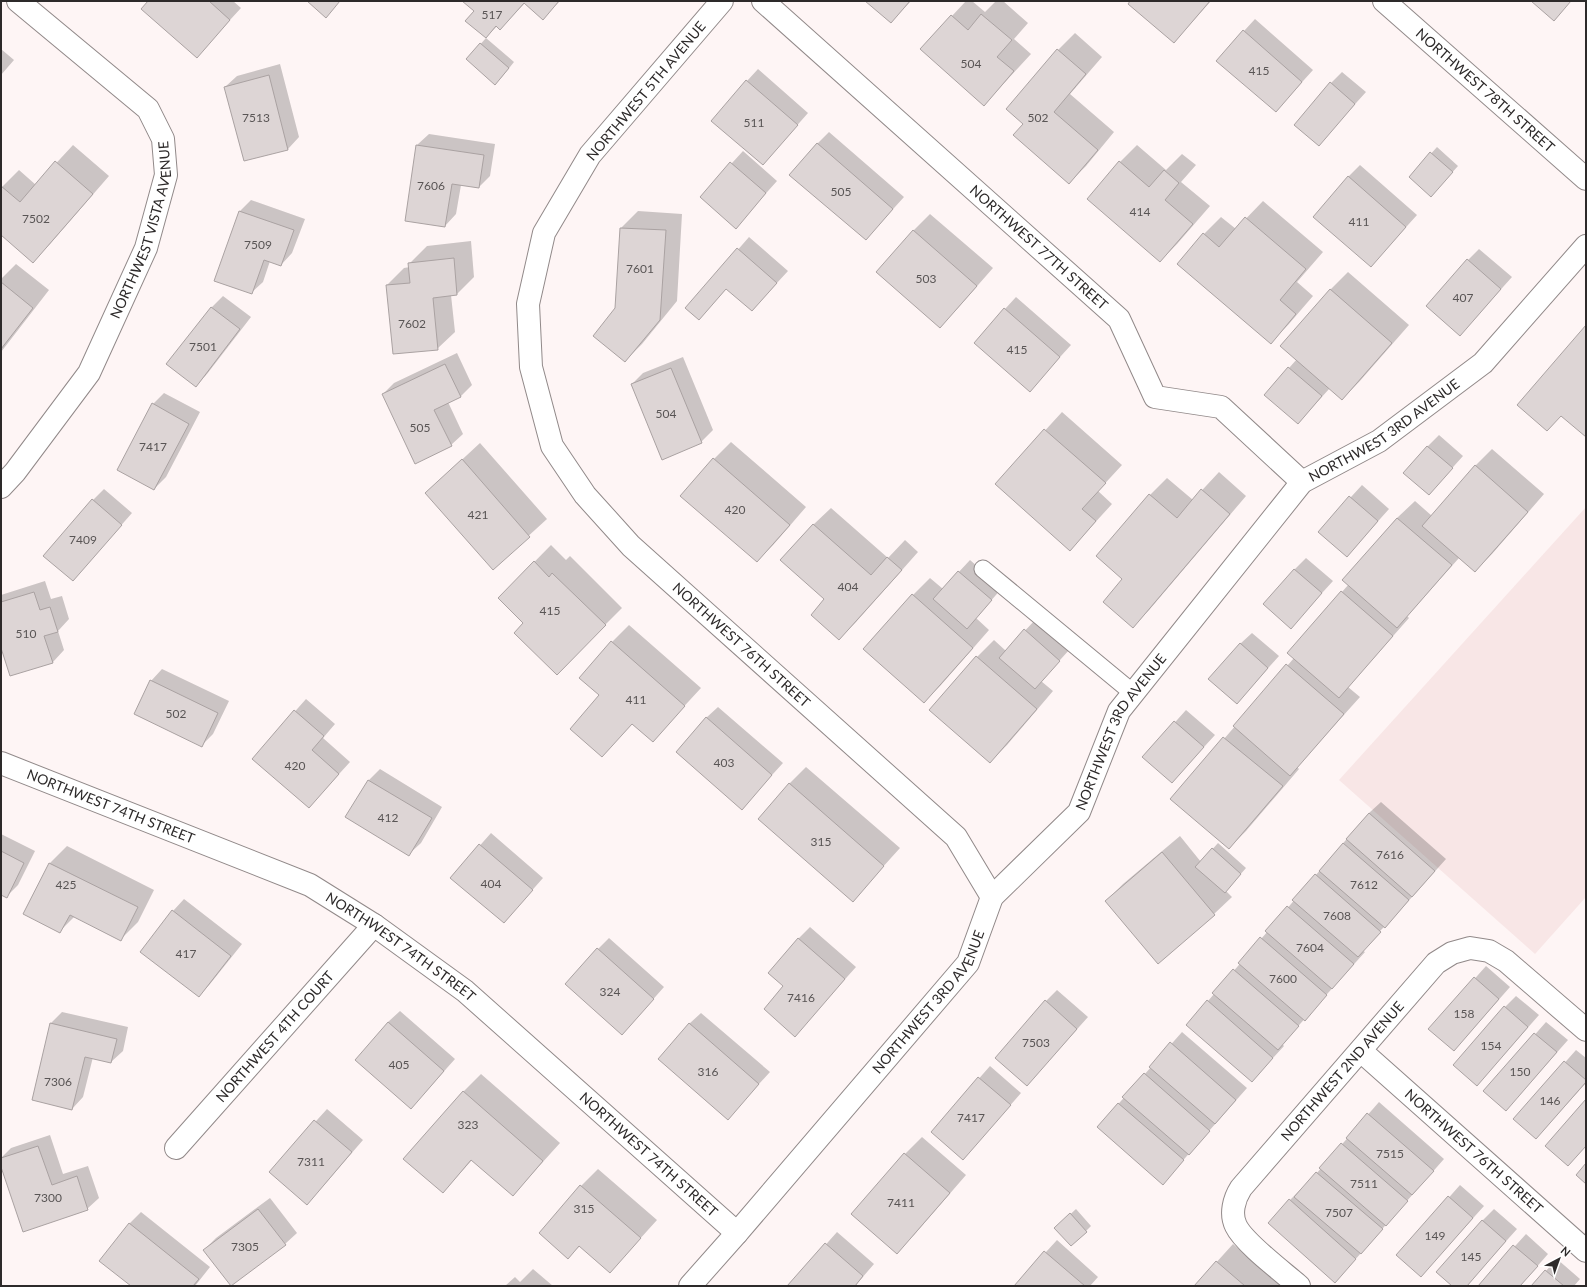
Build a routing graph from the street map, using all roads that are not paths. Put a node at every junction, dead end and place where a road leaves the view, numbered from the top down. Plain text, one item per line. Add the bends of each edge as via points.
1 (18, 1) edge
2 (722, 1) edge
3 (763, 1) edge
4 (1384, 1) edge
5 (1586, 179) edge
6 (1586, 246) edge
7 (531, 367) joint
8 (1302, 482) junction
9 (1, 487) edge
10 (983, 568) dead end
11 (1133, 694) junction
12 (1, 763) edge
13 (992, 898) junction
14 (374, 925) junction
15 (1586, 1030) edge
16 (1361, 1051) junction
17 (176, 1148) dead end
18 (737, 1233) junction
19 (1586, 1251) edge
20 (690, 1286) edge
21 (1299, 1286) edge

1 - 9 street, NORTHWEST VISTA AVENUE via 148,109 163,139 166,176 146,248 89,372 15,472
2 - 7 street, NORTHWEST 5TH AVENUE via 590,155 544,233 528,304
3 - 8 street, NORTHWEST 77TH STREET via 1118,319 1154,397 1221,407
4 - 5 street, NORTHWEST 78TH STREET
6 - 8 street, NORTHWEST 3RD AVENUE via 1483,363 1379,440
7 - 13 street, NORTHWEST 76TH STREET via 552,446 585,495 631,546 956,837
8 - 11 street, NORTHWEST 3RD AVENUE
10 - 11 lane
11 - 13 street, NORTHWEST 3RD AVENUE via 1119,711 1079,812
12 - 14 street, NORTHWEST 74TH STREET via 310,885
13 - 18 street, NORTHWEST 3RD AVENUE via 968,963
14 - 17 street, NORTHWEST 4TH COURT
14 - 18 street, NORTHWEST 74TH STREET via 465,991
15 - 16 street, NORTHWEST 2ND AVENUE via 1506,961 1489,951 1470,948 1452,953 1436,963
16 - 19 street, NORTHWEST 76TH STREET
16 - 21 street, NORTHWEST 2ND AVENUE via 1241,1188 1235,1199 1233,1212 1236,1226 1243,1237
18 - 20 street, NORTHWEST 3RD AVENUE

